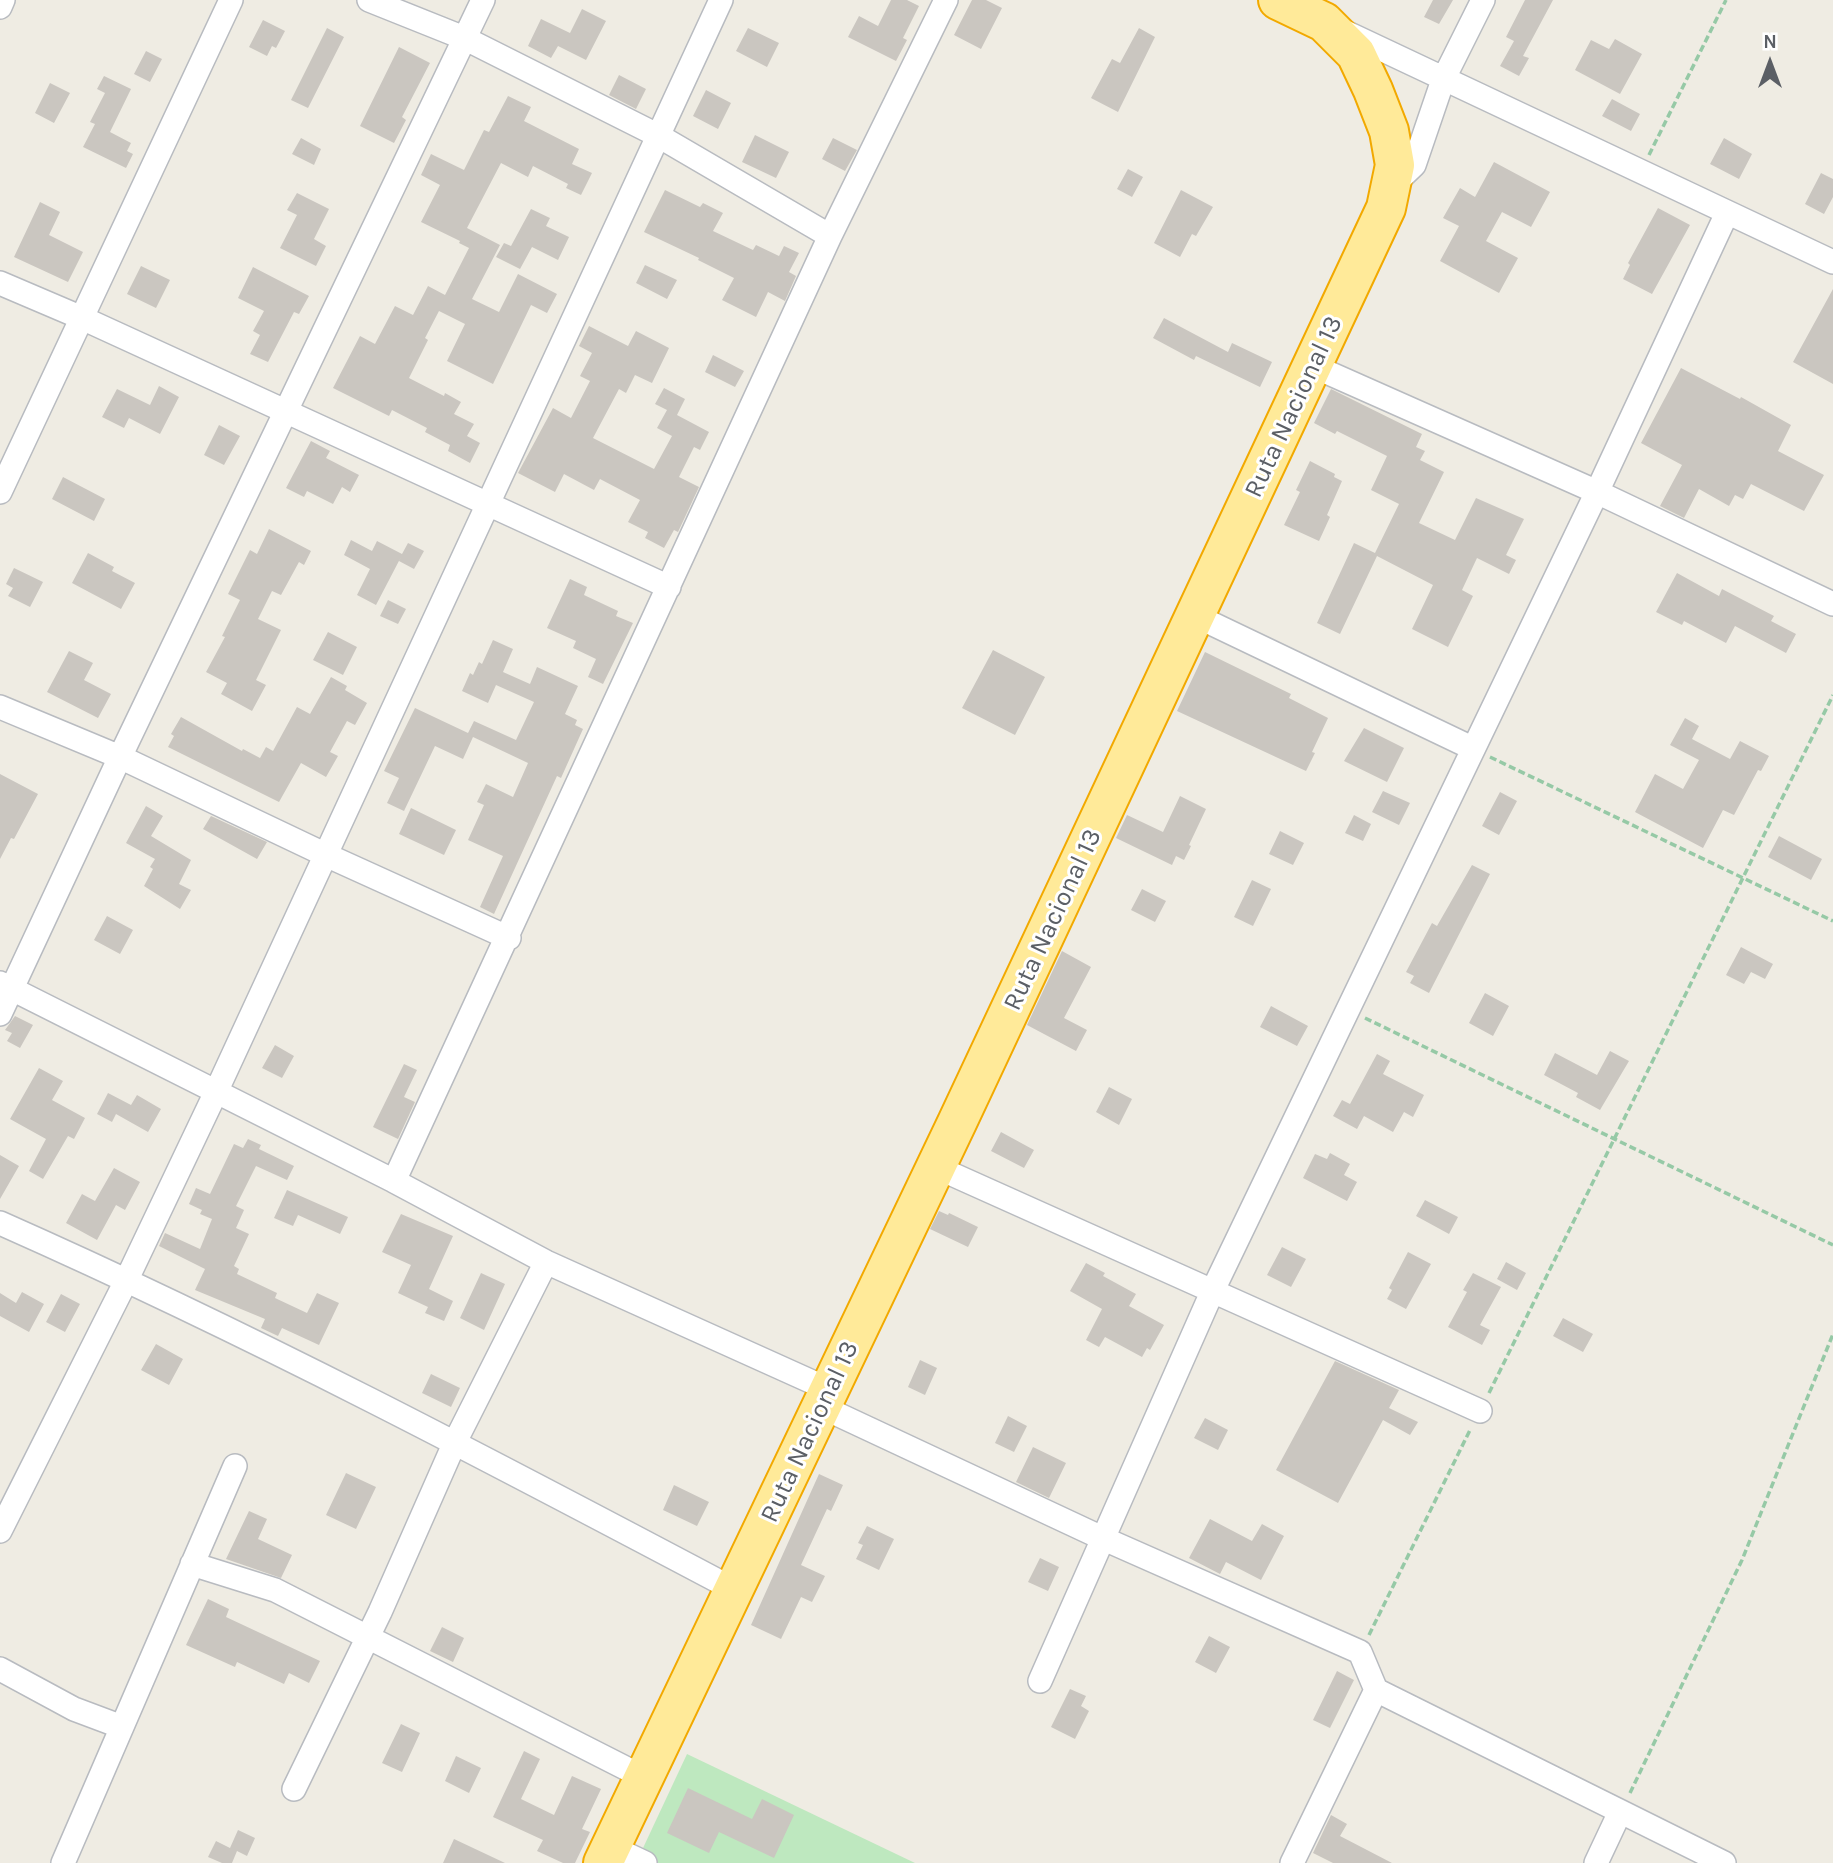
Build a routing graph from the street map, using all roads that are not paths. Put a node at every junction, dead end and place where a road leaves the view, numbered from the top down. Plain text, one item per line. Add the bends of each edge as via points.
1 (3, 0) edge
2 (231, 0) edge
3 (369, 0) edge
4 (483, 0) edge
5 (721, 0) edge
6 (946, 0) edge
7 (1278, 0) edge
8 (1483, 0) edge
9 (0, 7) edge
10 (1324, 22) junction
11 (464, 38) junction
12 (1443, 80) junction
13 (657, 135) junction
14 (1390, 188) junction
15 (1727, 213) junction
16 (831, 236) junction
17 (1833, 262) edge
18 (0, 283) edge
19 (82, 318) junction
20 (1312, 366) junction
21 (286, 413) junction
22 (0, 492) edge
23 (1597, 492) junction
24 (489, 504) junction
25 (669, 587) junction
26 (1833, 604) edge
27 (1196, 616) junction
28 (0, 707) edge
29 (1472, 748) junction
30 (120, 757) junction
31 (326, 855) junction
32 (509, 937) junction
33 (6, 986) edge
34 (0, 1014) edge
35 (216, 1092) junction
36 (936, 1167) junction
37 (394, 1181) junction
38 (0, 1223) edge
39 (546, 1262) junction
40 (127, 1279) junction
41 (1213, 1290) junction
42 (826, 1399) junction
43 (1480, 1411) road end
44 (455, 1442) junction
45 (235, 1466) dead end
46 (0, 1531) edge
47 (1102, 1538) junction
48 (192, 1564) junction
49 (735, 1590) junction
50 (368, 1637) junction
51 (0, 1670) edge
52 (1040, 1681) dead end
53 (1376, 1690) junction
54 (122, 1727) junction
55 (645, 1778) junction
56 (294, 1789) dead end
57 (1620, 1812) junction
58 (607, 1855) edge
59 (63, 1863) edge
60 (645, 1863) edge
61 (1292, 1863) edge
62 (1596, 1863) edge
63 (1724, 1863) edge

1 - 9 street
2 - 19 street
3 - 11 street
4 - 11 street
5 - 13 street
6 - 16 street
7 - 10 highway, Ruta Nacional 13
8 - 12 street
10 - 12 street
10 - 14 highway, Ruta Nacional 13 via 1356,54 1374,90 1395,165
11 - 13 street
11 - 21 street
12 - 14 street via 1414,165
12 - 15 street
13 - 16 street
13 - 24 street
14 - 20 highway, Ruta Nacional 13 via 1386,208
15 - 17 street
15 - 23 street
16 - 25 street
18 - 19 street
19 - 21 street
19 - 22 street
20 - 23 street
20 - 27 highway, Ruta Nacional 13
21 - 24 street
21 - 30 street
23 - 26 street
23 - 29 street
24 - 25 street
24 - 31 street
25 - 32 street
27 - 29 street
27 - 36 highway, Ruta Nacional 13
28 - 30 street
29 - 41 street
30 - 31 street
30 - 33 street
31 - 32 street
31 - 35 street
32 - 37 street
33 - 34 street
33 - 35 street
35 - 37 street
35 - 40 street
36 - 41 street
36 - 42 highway, Ruta Nacional 13
37 - 39 street
38 - 40 street
39 - 42 street
39 - 44 street
40 - 44 street
40 - 46 street
41 - 43 street
41 - 47 street
42 - 47 street
42 - 49 highway, Ruta Nacional 13
44 - 49 street
44 - 50 street
45 - 48 street
47 - 52 street
47 - 53 street via 1360,1652
48 - 50 street via 275,1590
48 - 54 street
49 - 55 highway, Ruta Nacional 13
50 - 55 street
50 - 56 street
51 - 54 street via 74,1709
53 - 57 street
53 - 61 street
54 - 59 street
55 - 58 highway, Ruta Nacional 13
57 - 62 street
57 - 63 street
58 - 60 street

